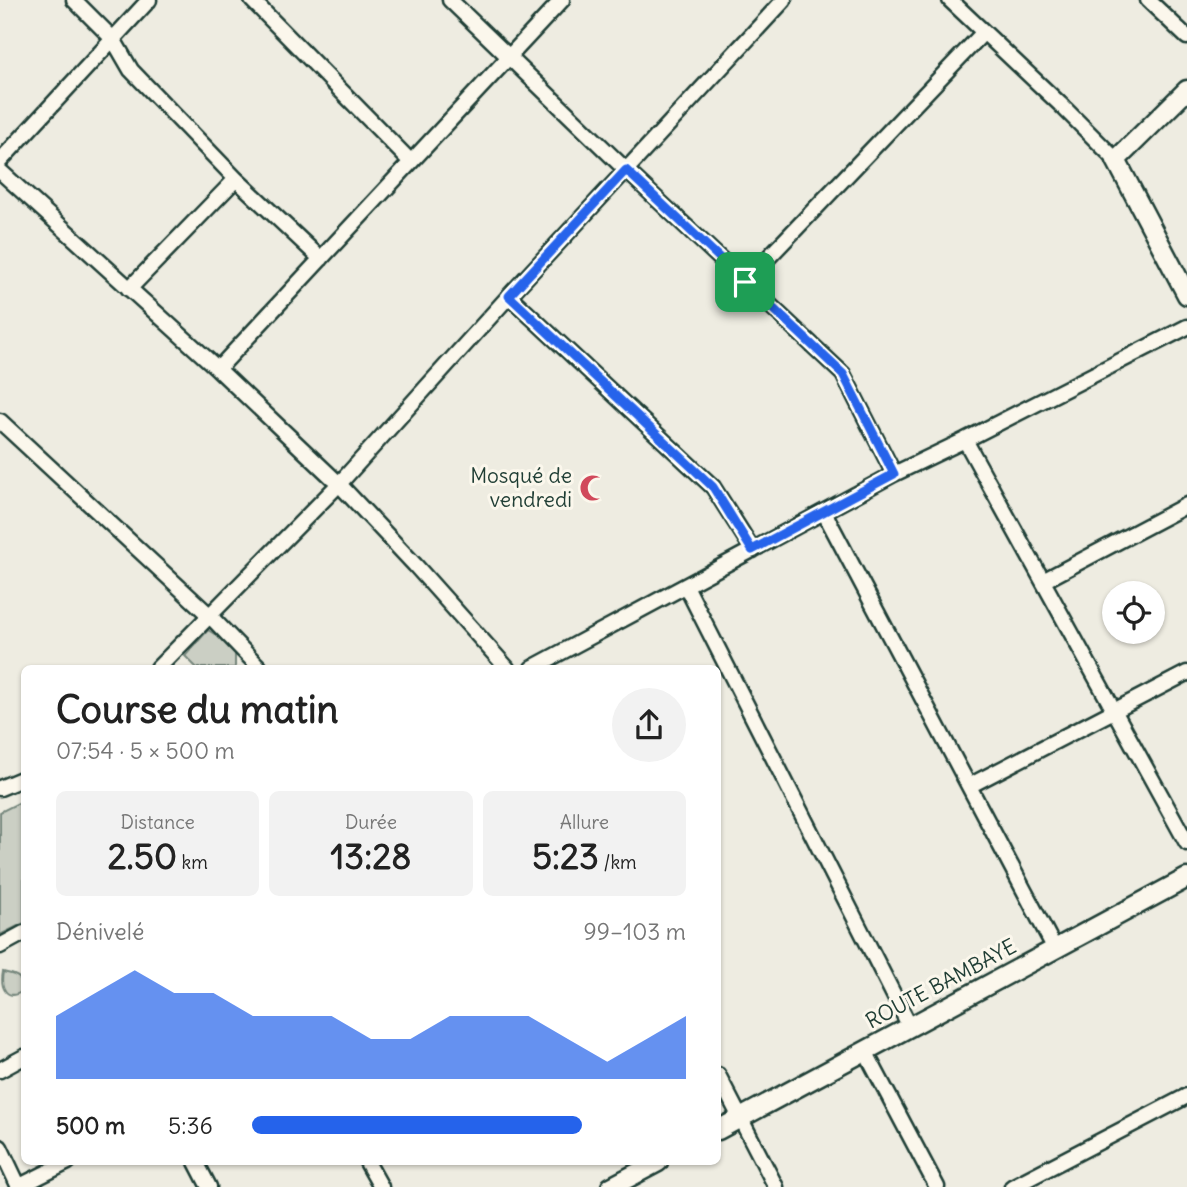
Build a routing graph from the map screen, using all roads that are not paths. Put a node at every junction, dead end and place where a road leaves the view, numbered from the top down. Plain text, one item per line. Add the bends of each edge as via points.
1 (74, 0) edge
2 (149, 0) edge
3 (252, 0) edge
4 (450, 0) edge
5 (562, 0) edge
6 (784, 0) edge
7 (950, 0) edge
8 (1148, 0) edge
9 (984, 32) junction
10 (1187, 37) edge
11 (114, 39) junction
12 (510, 56) junction
13 (1187, 90) edge
14 (1116, 160) junction
15 (0, 161) edge
16 (411, 162) junction
17 (626, 170) junction
18 (0, 171) edge
19 (236, 179) junction
20 (321, 259) junction
21 (745, 282) junction
22 (129, 289) junction
23 (1187, 295) edge
24 (509, 296) junction
25 (1187, 327) edge
26 (218, 369) junction
27 (0, 421) edge
28 (965, 440) junction
29 (894, 474) junction
30 (339, 484) junction
31 (1187, 505) edge
32 (824, 512) junction
33 (752, 550) junction
34 (1043, 581) junction
35 (685, 586) junction
36 (209, 615) junction
37 (161, 665) edge
38 (257, 665) edge
39 (503, 665) edge
40 (538, 665) edge
41 (1187, 673) edge
42 (1114, 710) junction
43 (21, 779) edge
44 (969, 786) junction
45 (0, 788) edge
46 (1187, 843) edge
47 (1187, 878) edge
48 (21, 935) edge
49 (0, 946) edge
50 (1055, 949) junction
51 (910, 1027) junction
52 (865, 1051) junction
53 (21, 1059) edge
54 (0, 1070) edge
55 (721, 1080) edge
56 (1187, 1096) edge
57 (739, 1118) junction
58 (721, 1128) edge
59 (0, 1147) edge
60 (62, 1165) edge
61 (198, 1165) edge
62 (370, 1165) edge
63 (652, 1165) edge
64 (19, 1187) edge
65 (209, 1187) edge
66 (381, 1187) edge
67 (611, 1187) edge
68 (776, 1187) edge
69 (937, 1187) edge
70 (1012, 1187) edge

1 - 11 street
2 - 11 street
3 - 16 street
4 - 12 street
5 - 12 street
6 - 17 street
7 - 9 street
8 - 10 street
9 - 14 street
9 - 21 street
11 - 15 street
11 - 19 street via 131,70
12 - 16 street
12 - 17 street
13 - 14 street
14 - 23 street
16 - 20 street
17 - 21 street
17 - 24 street
18 - 22 street
19 - 20 street
19 - 22 street
20 - 26 street
21 - 29 street via 843,374
22 - 26 street
24 - 30 street
24 - 33 street via 713,487
25 - 28 street
26 - 30 street
27 - 36 street
28 - 29 street
28 - 34 street
29 - 32 street
30 - 36 street
30 - 39 street
31 - 34 street
32 - 33 street
32 - 44 street
33 - 35 street
34 - 42 street
35 - 40 street
35 - 51 street
36 - 37 street
36 - 38 street
41 - 42 street
42 - 44 street
42 - 46 street
43 - 45 street
44 - 50 street
47 - 50 street, ROUTE BAMBAYE
48 - 49 street
50 - 51 street, ROUTE BAMBAYE
51 - 52 street, ROUTE BAMBAYE
52 - 57 street, ROUTE BAMBAYE
52 - 69 street
53 - 54 street
55 - 57 street
56 - 70 street
57 - 58 street, ROUTE BAMBAYE
57 - 68 street
59 - 64 street
60 - 64 street
61 - 65 street
62 - 66 street
63 - 67 street

